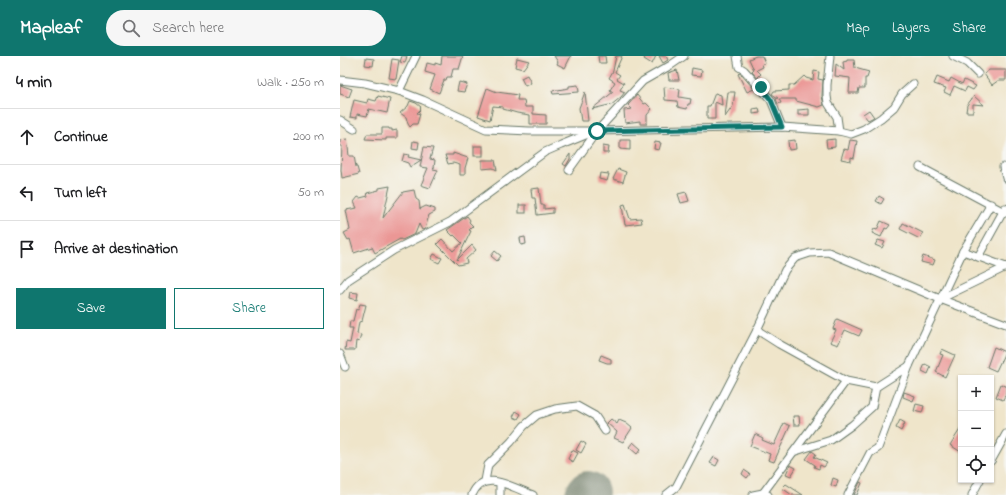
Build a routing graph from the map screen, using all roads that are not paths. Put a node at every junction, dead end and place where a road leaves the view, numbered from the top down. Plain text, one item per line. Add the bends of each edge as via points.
1 (416, 56) edge
2 (684, 56) edge
3 (737, 56) edge
4 (830, 56) edge
5 (953, 56) edge
6 (978, 74) dead end
7 (340, 80) edge
8 (913, 84) dead end
9 (399, 91) junction
10 (340, 120) edge
11 (782, 127) junction
12 (354, 129) dead end
13 (597, 131) junction
14 (839, 131) junction
15 (920, 167) dead end
16 (1003, 168) dead end
17 (569, 170) dead end
18 (1006, 178) edge
19 (991, 204) junction
20 (1005, 211) edge
21 (963, 251) junction
22 (978, 257) junction
23 (1006, 267) edge
24 (340, 290) edge
25 (940, 299) junction
26 (1006, 324) edge
27 (757, 330) junction
28 (340, 354) edge
29 (909, 366) junction
30 (345, 367) dead end
31 (846, 381) junction
32 (876, 387) junction
33 (605, 431) dead end
34 (1006, 434) edge
35 (796, 451) junction
36 (994, 456) edge
37 (485, 481) junction
38 (500, 483) junction
39 (978, 483) edge
40 (766, 494) edge
41 (472, 495) edge
42 (500, 495) edge
43 (533, 495) edge
44 (666, 495) edge
45 (753, 495) edge
46 (848, 495) edge
47 (972, 495) edge

1 - 9 street
2 - 13 street via 643,81
3 - 11 street via 739,68 744,70 771,100
4 - 14 street via 827,96 828,103 837,117
5 - 6 street via 967,63
7 - 9 street
8 - 14 street via 902,94 894,107 864,129 851,134
9 - 13 street via 486,129
10 - 12 street
11 - 13 street
11 - 14 street
13 - 17 street
13 - 24 street via 545,152 450,222 394,250 348,280
15 - 19 street
16 - 18 street
19 - 20 street
19 - 21 street
20 - 22 street
21 - 22 street
21 - 25 street
22 - 23 street
23 - 25 street
25 - 26 street
25 - 27 street via 828,252 810,253 795,258 785,270
25 - 29 street
27 - 31 street
27 - 44 street via 676,487
28 - 30 street
29 - 32 street
29 - 46 street via 878,448 870,453
31 - 32 street
31 - 35 street
32 - 35 street via 872,407 852,425 831,440
33 - 37 street via 595,416 577,406 537,415 488,465
34 - 36 street
35 - 40 street
37 - 38 street
37 - 41 street via 475,487
38 - 42 street
38 - 43 street
39 - 47 street
40 - 45 street

